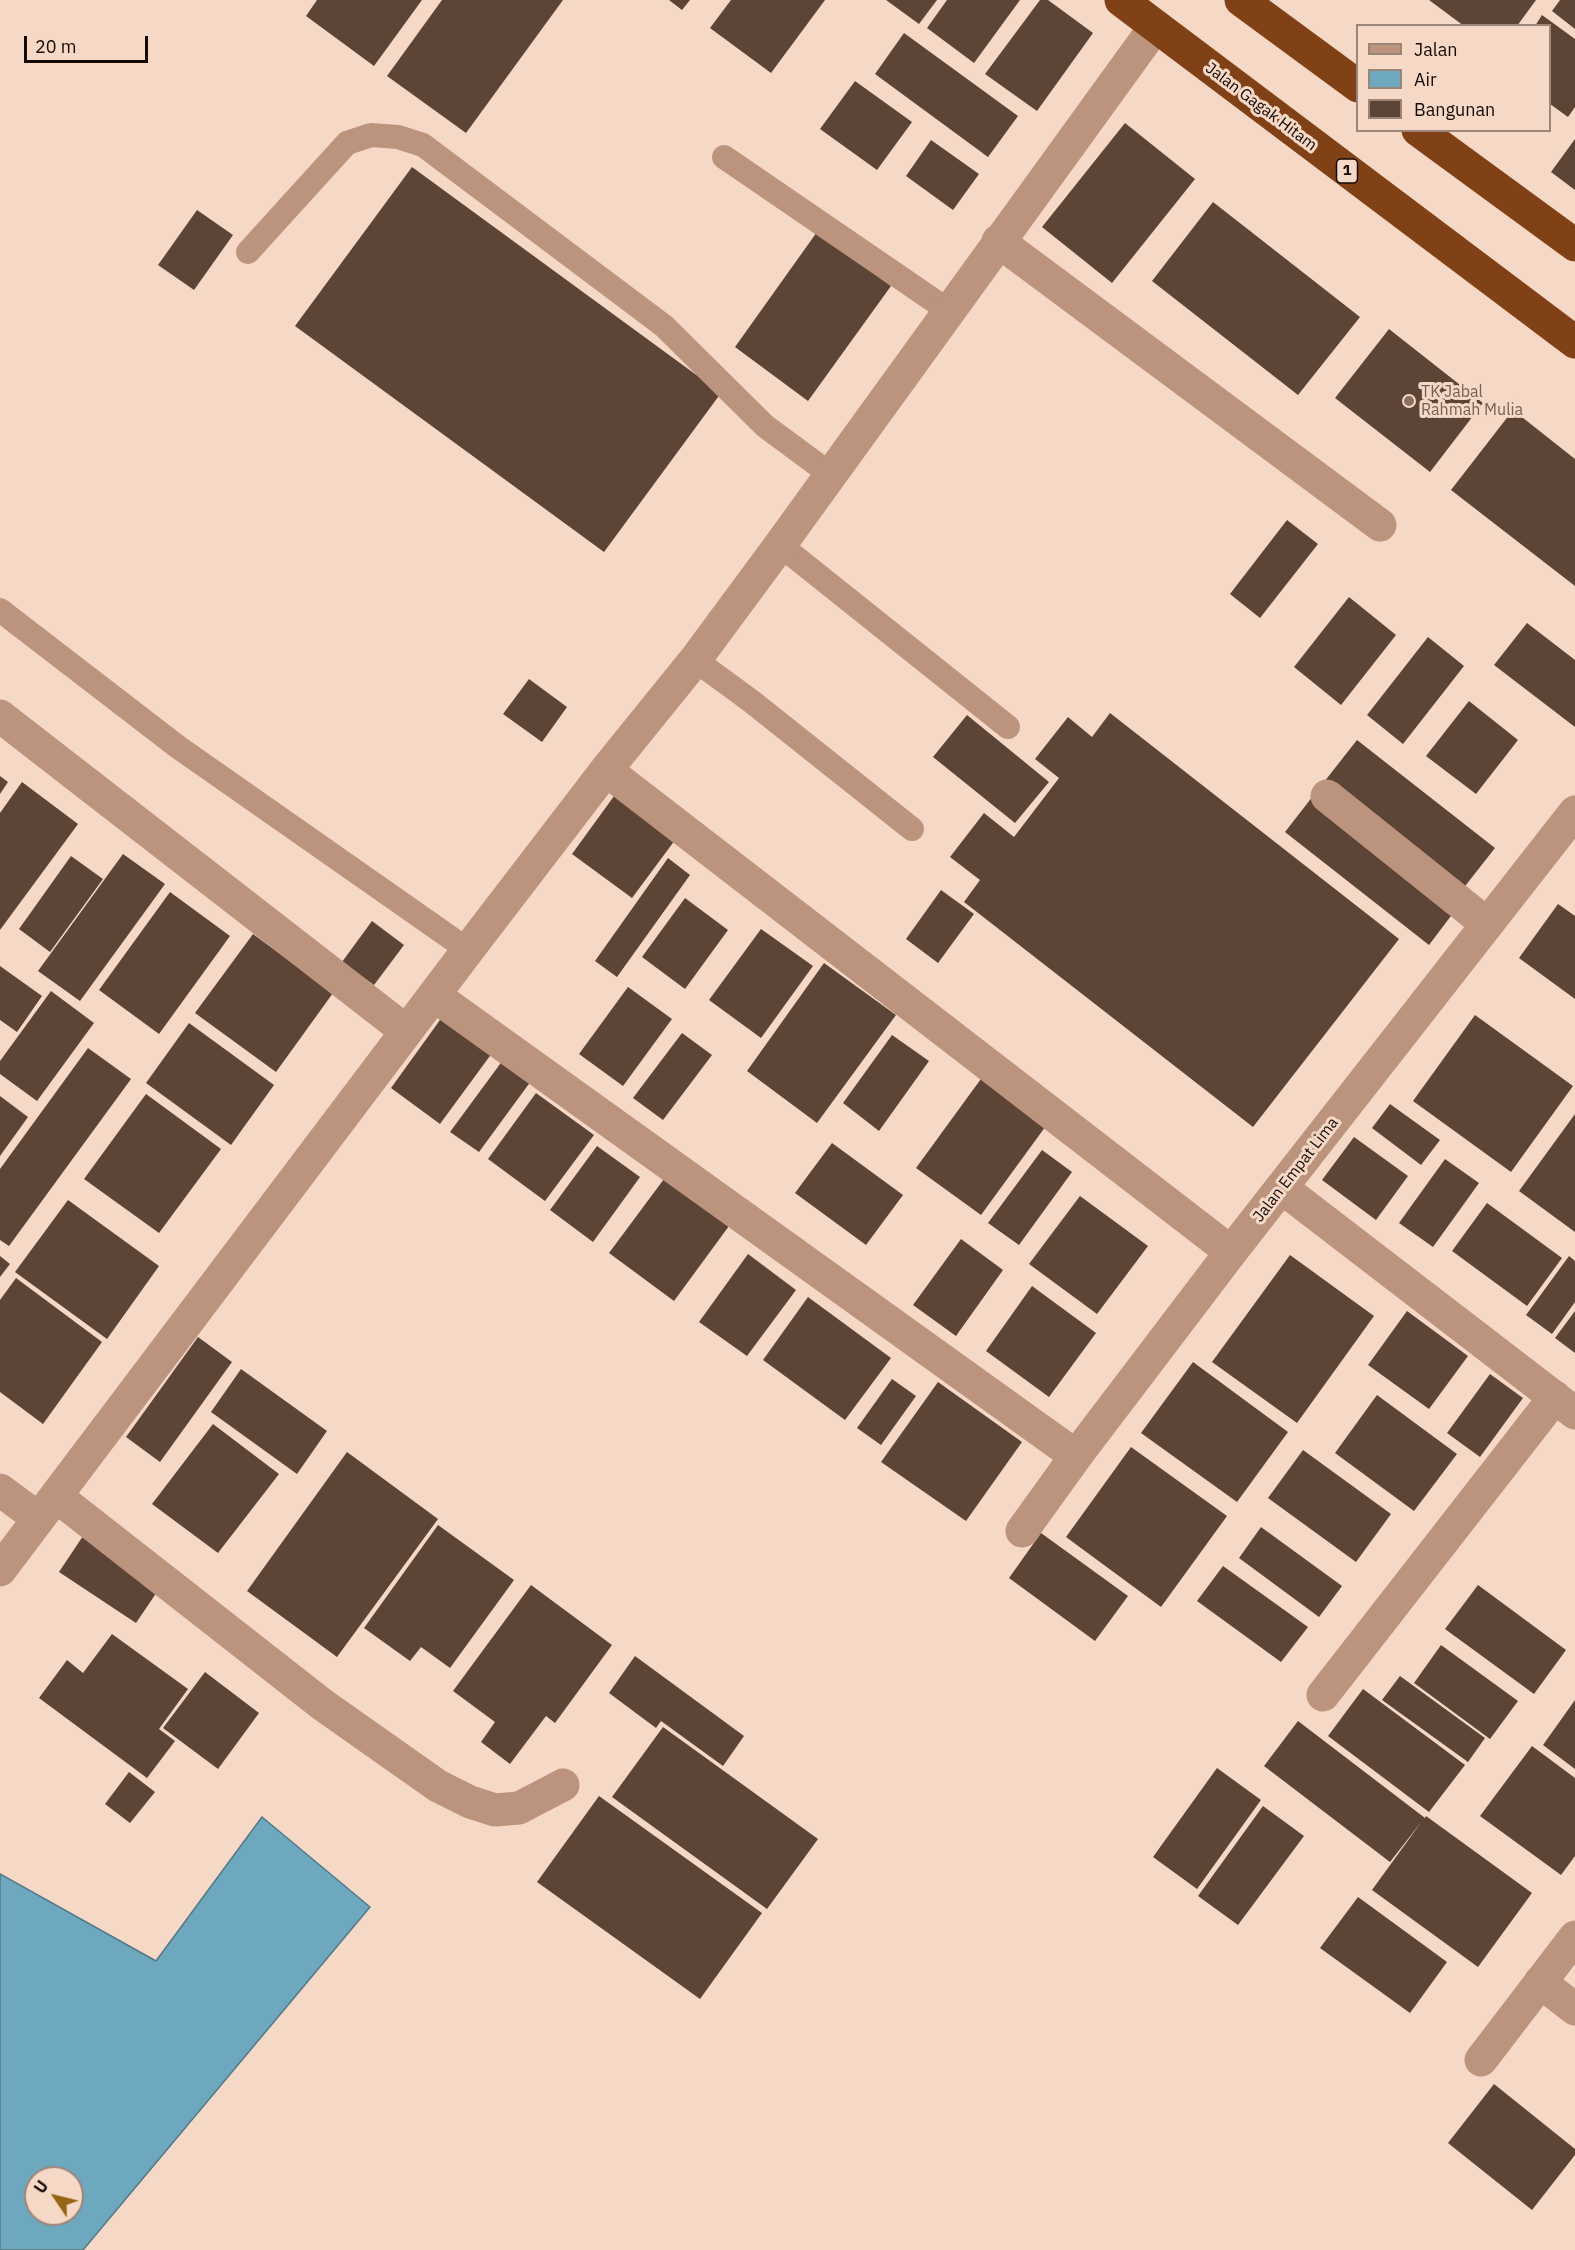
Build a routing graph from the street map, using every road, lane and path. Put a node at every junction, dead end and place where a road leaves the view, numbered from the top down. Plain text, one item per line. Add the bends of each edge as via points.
1 (1121, 0) edge
2 (1241, 0) edge
3 (1155, 27) junction
4 (1356, 85) edge
5 (1422, 132) edge
6 (724, 157) dead end
7 (998, 241) junction
8 (1575, 245) edge
9 (248, 252) dead end
10 (949, 311) junction
11 (1575, 342) edge
12 (830, 474) junction
13 (1380, 525) dead end
14 (780, 545) junction
15 (0, 610) edge
16 (695, 660) junction
17 (0, 716) edge
18 (1008, 727) dead end
19 (606, 770) junction
20 (1327, 796) dead end
21 (1575, 812) edge
22 (912, 830) dead end
23 (1487, 924) junction
24 (468, 950) junction
25 (435, 996) junction
26 (406, 1031) junction
27 (1282, 1188) junction
28 (1231, 1252) junction
29 (1565, 1405) edge
30 (1076, 1456) junction
31 (0, 1490) edge
32 (47, 1507) junction
33 (1022, 1531) dead end
34 (0, 1570) edge
35 (1323, 1695) dead end
36 (562, 1785) dead end
37 (1575, 1937) edge
38 (1540, 1982) junction
39 (1575, 2009) edge
40 (1481, 2060) dead end

1 - 3 highway, Jalan Gagak Hitam / 1
2 - 4 highway
3 - 7 street
3 - 11 highway, Jalan Gagak Hitam / 1
5 - 8 highway
6 - 10 lane
7 - 10 street
7 - 13 street
9 - 12 lane via 347,143 370,135 398,137 423,145 664,326 765,426
10 - 12 street
12 - 14 street
14 - 16 street
14 - 18 lane
15 - 24 lane via 178,747
16 - 19 street
16 - 22 lane
17 - 26 street
19 - 24 street
19 - 28 street
20 - 23 street
21 - 23 street, Jalan Empat Lima
23 - 27 street, Jalan Empat Lima
24 - 25 street
25 - 26 street
25 - 30 street
26 - 32 street
27 - 28 street, Jalan Empat Lima
27 - 29 street
28 - 30 street, Jalan Empat Lima
29 - 35 street
30 - 33 street, Jalan Empat Lima
31 - 32 street
32 - 34 street
32 - 36 street via 438,1786 495,1810 519,1808
37 - 38 street
38 - 39 street
38 - 40 street

